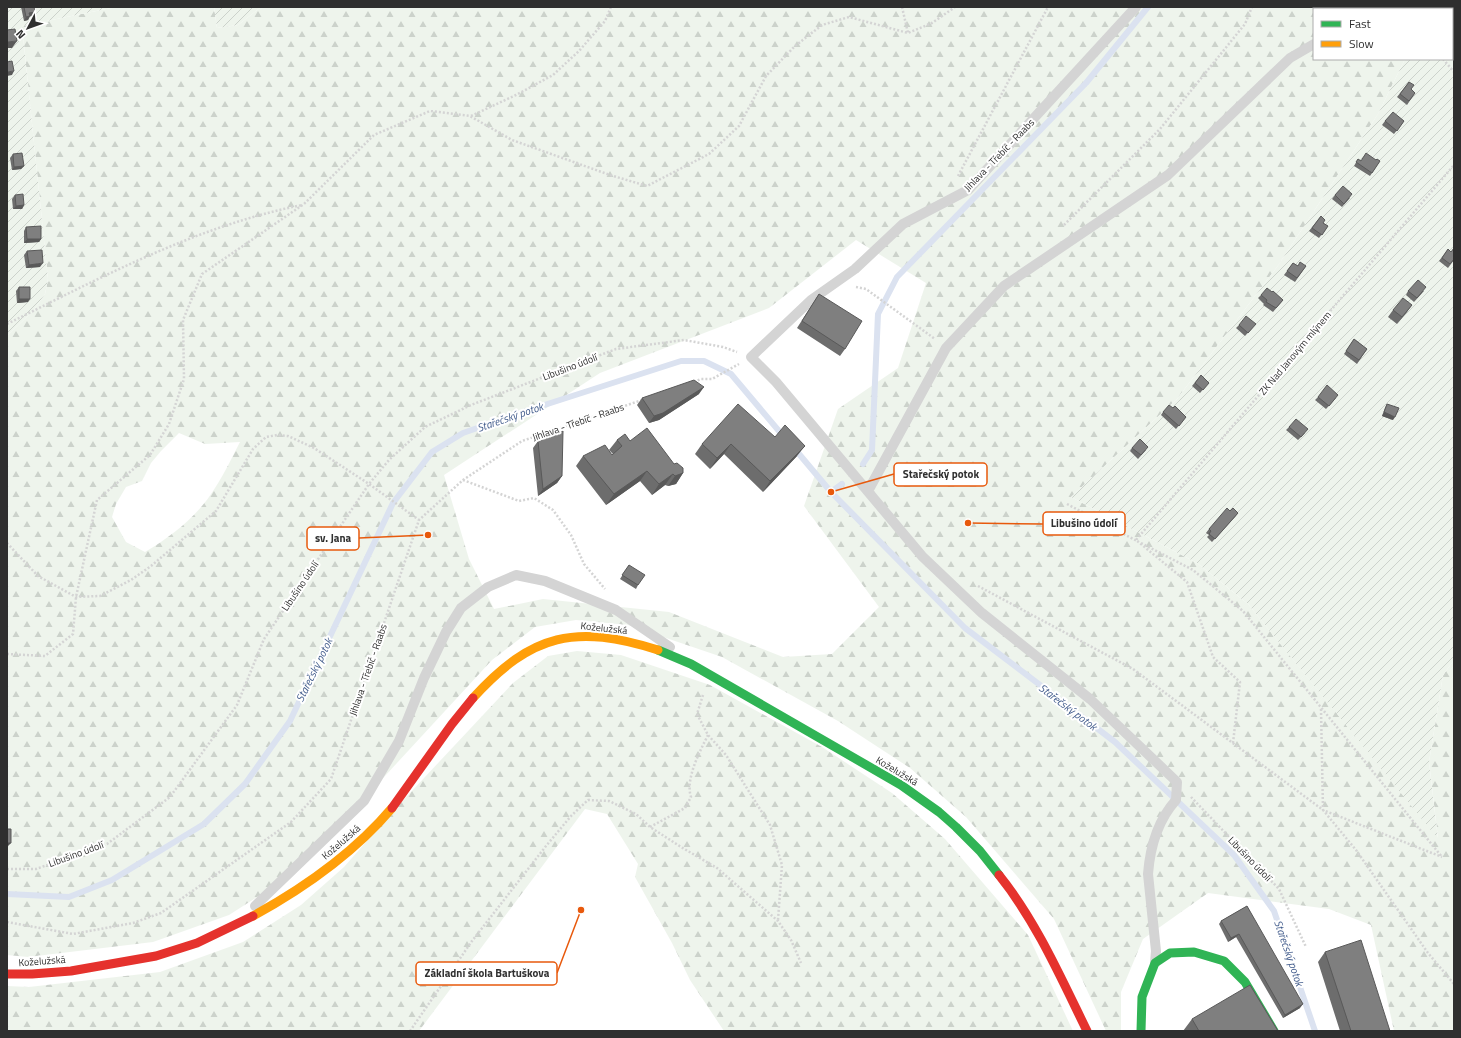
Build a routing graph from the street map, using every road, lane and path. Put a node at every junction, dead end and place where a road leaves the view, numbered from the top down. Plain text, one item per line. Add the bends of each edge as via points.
1 (611, 7) edge
2 (902, 7) edge
3 (954, 7) edge
4 (1048, 7) edge
5 (1136, 7) edge
6 (1252, 7) edge
7 (908, 33) junction
8 (1313, 45) edge
9 (1444, 60) edge
10 (1454, 72) edge
11 (470, 116) junction
12 (1454, 165) edge
13 (958, 176) dead end
14 (304, 204) junction
15 (1060, 230) dead end
16 (836, 282) junction
17 (7, 324) edge
18 (946, 348) junction
19 (751, 357) junction
20 (687, 384) edge
21 (649, 397) edge
22 (463, 480) junction
23 (369, 484) junction
24 (868, 491) junction
25 (1067, 504) dead end
26 (419, 520) junction
27 (1136, 540) junction
28 (7, 543) edge
29 (972, 582) dead end
30 (608, 592) dead end
31 (76, 597) junction
32 (7, 654) edge
33 (712, 676) junction
34 (1321, 707) junction
35 (708, 735) junction
36 (1233, 743) junction
37 (1177, 782) junction
38 (1323, 810) junction
39 (650, 826) junction
40 (7, 869) edge
41 (778, 921) junction
42 (7, 922) edge
43 (235, 926) junction
44 (1306, 947) dead end
45 (801, 963) dead end
46 (1155, 963) junction
47 (7, 974) edge
48 (1454, 984) edge
49 (410, 1031) edge
50 (1087, 1031) edge
51 (1141, 1031) edge
52 (1274, 1031) edge

1 - 11 path via 605,20 579,51 553,75
2 - 7 path
3 - 7 path via 932,23
4 - 13 path
5 - 16 lane, Jihlava - Třebíč - Raabs via 968,190 903,224 855,269
6 - 15 path via 1245,24 1160,129
7 - 11 path via 849,17 822,25 795,46 766,76 739,126 709,154 647,186 512,140
8 - 18 lane via 1290,58 1168,175 1004,286
9 - 10 path
11 - 14 path via 430,111 374,135
12 - 27 path, ZK Nad Janovým mlýnem
14 - 17 path via 268,212 154,252
14 - 31 path via 202,274 183,320 184,379 169,424 150,455 96,500
16 - 18 path via 866,289
16 - 19 lane, Jihlava - Třebíč - Raabs via 810,300
18 - 24 lane
19 - 20 path via 712,379
19 - 23 path, Libušino údolí via 723,347 684,340 616,349 472,405 425,427
19 - 24 lane via 776,382
21 - 22 path, Jihlava - Třebíč - Raabs via 522,441
22 - 26 path, Jihlava - Třebíč - Raabs
22 - 30 path via 519,501 534,498 553,510 571,535 584,564
23 - 26 path
23 - 31 path via 314,448 288,436 277,434 266,437 254,449 216,511 151,566 100,596
23 - 40 path, Libušino údolí via 264,639 237,706 170,797 107,844 36,869
24 - 37 lane via 922,556 982,613 1090,699
25 - 27 path
26 - 42 path, Jihlava - Třebíč - Raabs via 331,779 291,822 161,913 133,923 73,934
27 - 34 path via 1193,570 1243,611
27 - 36 path via 1188,582 1214,657 1240,682
28 - 31 path via 38,576
29 - 36 path via 1133,669
31 - 32 path via 74,634 45,656
33 - 35 path via 696,714
33 - 43 main road, Koželužská via 669,654 625,641 571,636 531,649 501,670 472,698 391,809 365,836 292,894
33 - 43 lane via 616,610 545,581 516,575 488,587 462,608 446,632 399,741 364,801
33 - 50 main road, Koželužská via 901,785 956,827 1001,876 1020,904 1055,965
34 - 38 path
34 - 38 path via 1442,857
35 - 39 path via 691,777 688,790 691,798 685,808
35 - 41 path via 726,755 770,825 782,865
36 - 38 path
37 - 44 path, Libušino údolí via 1279,889
37 - 46 lane via 1176,800 1167,810 1155,837 1149,862
38 - 48 path via 1356,850 1428,953
39 - 41 path via 717,868
39 - 49 path via 636,814 609,801 588,800 546,846 472,941
41 - 45 path via 791,940
43 - 47 main road, Koželužská via 203,941 156,957 62,972
46 - 51 main road via 1142,997
46 - 52 main road via 1170,953 1186,952 1224,961 1245,982

